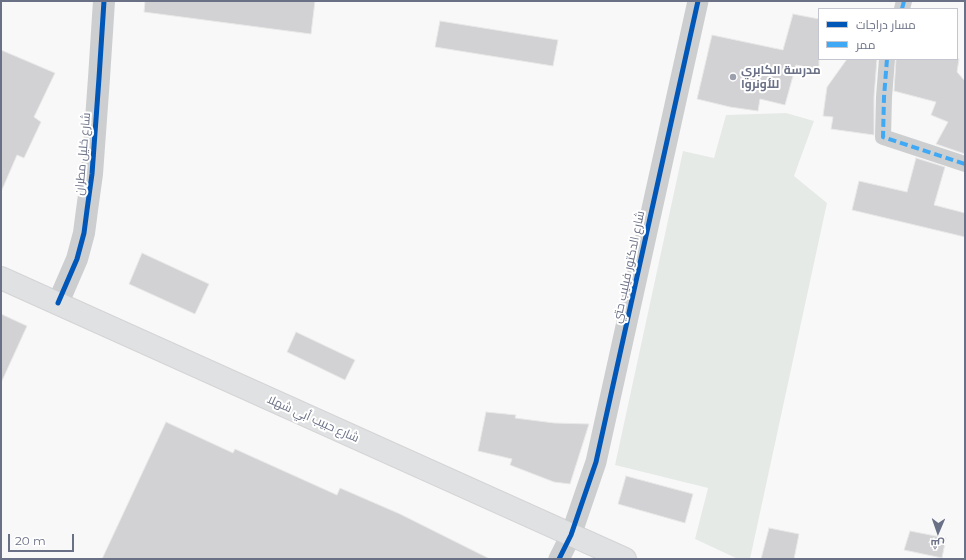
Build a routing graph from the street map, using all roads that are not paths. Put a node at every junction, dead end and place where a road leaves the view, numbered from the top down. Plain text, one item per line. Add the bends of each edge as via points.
1 (104, 1) edge
2 (698, 1) edge
3 (887, 60) edge
4 (965, 164) edge
5 (1, 278) edge
6 (58, 303) junction
7 (571, 535) junction
8 (558, 559) edge
9 (625, 559) edge

1 - 6 street, شارع خليل مطران via 92,174 84,233 77,258
2 - 7 street, شارع الدكتور فيليب حتي via 596,462
3 - 4 street via 883,138
5 - 6 main road, شارع حبيب أبي شهلا
6 - 7 main road, شارع حبيب أبي شهلا
7 - 8 street, شارع الدكتور فيليب حتي
7 - 9 main road, شارع حبيب أبي شهلا

